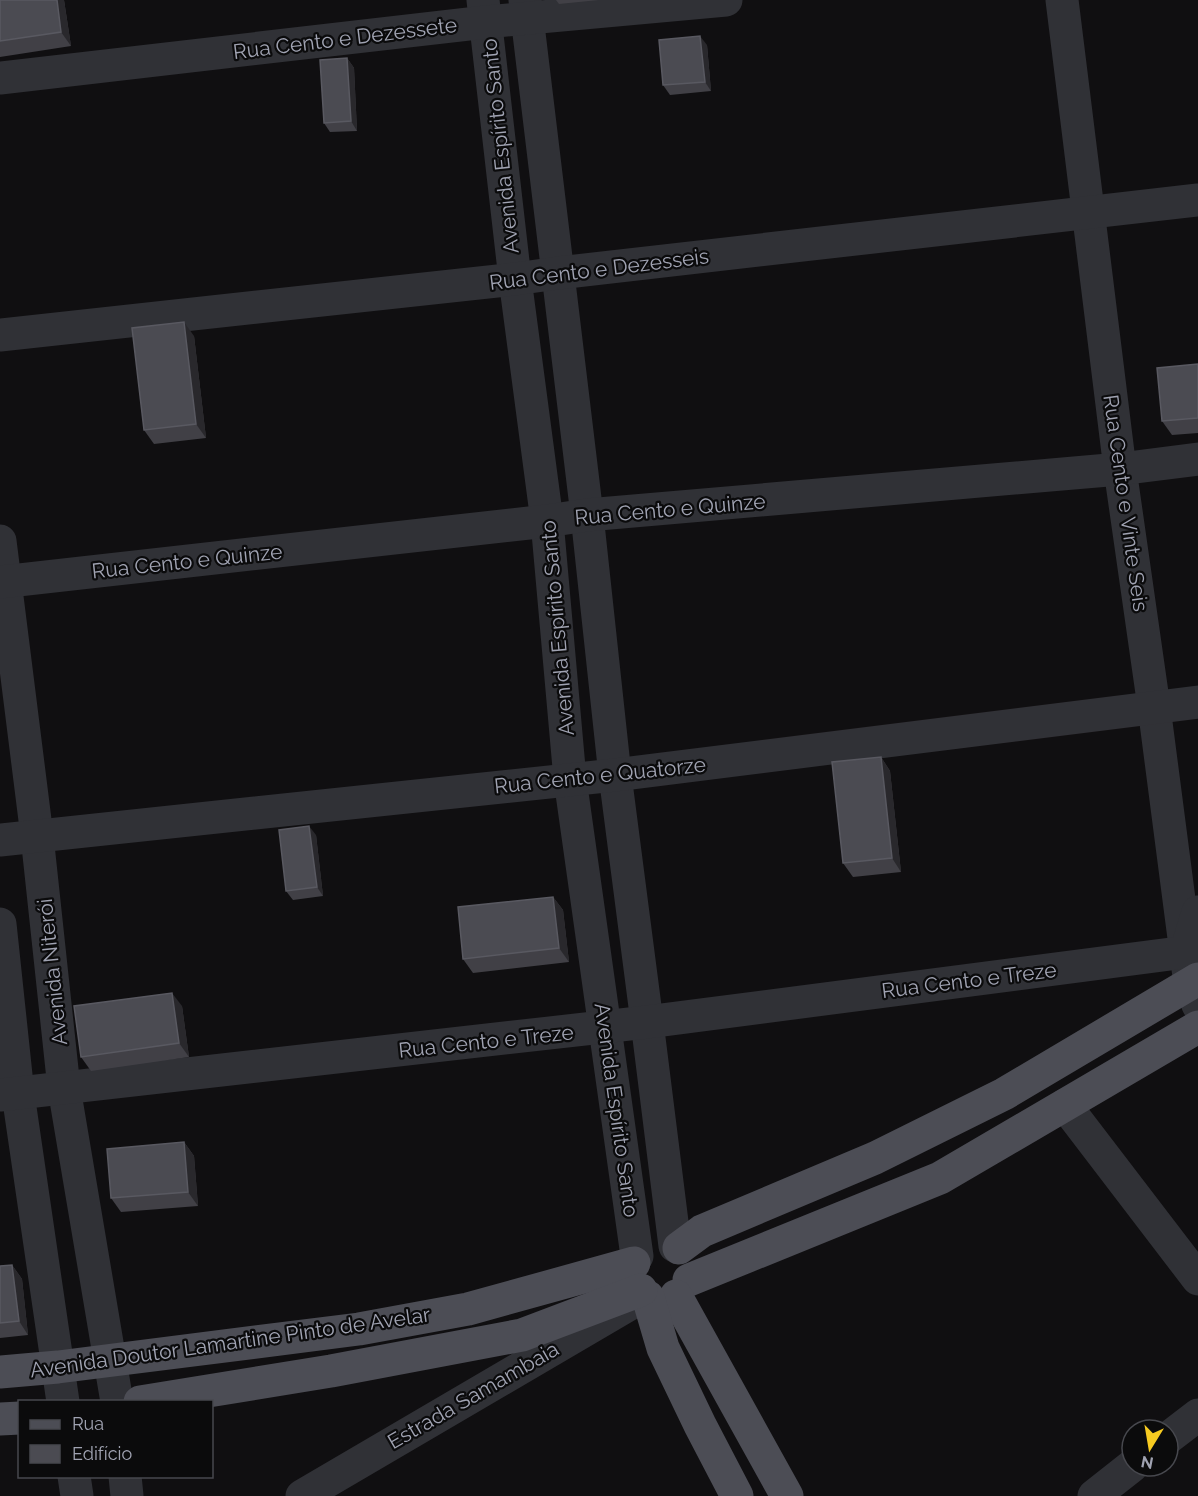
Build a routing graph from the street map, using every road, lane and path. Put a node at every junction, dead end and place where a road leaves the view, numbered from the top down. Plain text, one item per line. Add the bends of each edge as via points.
1 (726, 0) edge
2 (1062, 0) edge
3 (526, 10) edge
4 (484, 11) edge
5 (0, 78) edge
6 (1198, 200) edge
7 (1088, 213) junction
8 (558, 273) junction
9 (515, 279) junction
10 (0, 335) edge
11 (1198, 459) edge
12 (1120, 469) junction
13 (587, 515) junction
14 (547, 521) junction
15 (0, 541) edge
16 (3, 582) edge
17 (1198, 702) edge
18 (1154, 707) junction
19 (615, 775) junction
20 (570, 779) junction
21 (37, 836) junction
22 (0, 840) edge
23 (1198, 912) edge
24 (0, 924) edge
25 (1193, 980) edge
26 (647, 1022) junction
27 (604, 1027) junction
28 (1198, 1028) edge
29 (64, 1088) junction
30 (9, 1094) edge
31 (1065, 1105) junction
32 (677, 1247) junction
33 (1198, 1279) edge
34 (653, 1282) junction
35 (110, 1360) junction
36 (58, 1367) junction
37 (0, 1372) edge
38 (63, 1400) edge
39 (117, 1400) edge
40 (146, 1400) edge
41 (1198, 1415) edge
42 (18, 1418) edge
43 (0, 1419) edge
44 (1180, 1429) edge
45 (1120, 1475) edge
46 (74, 1478) edge
47 (125, 1478) edge
48 (77, 1496) edge
49 (127, 1496) edge
50 (302, 1496) edge
51 (737, 1496) edge
52 (787, 1496) edge
53 (1094, 1496) edge

1 - 3 street, Rua Cento e Dezessete
2 - 7 street, Rua Cento e Vinte Seis
3 - 4 street, Rua Cento e Dezessete
3 - 8 street, Avenida Espírito Santo
4 - 5 street, Rua Cento e Dezessete
4 - 9 street, Avenida Espírito Santo
6 - 7 street, Rua Cento e Dezesseis
7 - 8 street, Rua Cento e Dezesseis
7 - 12 street, Rua Cento e Vinte Seis
8 - 9 street, Rua Cento e Dezesseis
8 - 13 street, Avenida Espírito Santo
9 - 10 street, Rua Cento e Dezesseis
9 - 14 street, Avenida Espírito Santo
11 - 12 street, Rua Cento e Quinze
12 - 13 street, Rua Cento e Quinze
12 - 18 street, Rua Cento e Vinte Seis
13 - 14 street, Rua Cento e Quinze
13 - 19 street, Avenida Espírito Santo
14 - 16 street, Rua Cento e Quinze
14 - 20 street, Avenida Espírito Santo
15 - 16 street, Avenida Niterói
16 - 21 street, Avenida Niterói
17 - 18 street, Rua Cento e Quatorze
18 - 19 street, Rua Cento e Quatorze
18 - 25 street, Rua Cento e Vinte Seis
19 - 20 street, Rua Cento e Quatorze
19 - 26 street, Avenida Espírito Santo
20 - 21 street, Rua Cento e Quatorze
20 - 27 street, Avenida Espírito Santo
21 - 22 street, Rua Cento e Quatorze
21 - 29 street, Avenida Niterói
23 - 25 street
24 - 30 street
25 - 26 street, Rua Cento e Treze
25 - 32 main road via 1004,1094 875,1158 702,1231
26 - 27 street, Rua Cento e Treze
26 - 32 street, Avenida Espírito Santo
27 - 29 street, Rua Cento e Treze
27 - 34 street, Avenida Espírito Santo
28 - 31 main road, Avenida Doutor Lamartine Pinto de Avelar
29 - 30 street, Rua Cento e Treze
29 - 35 street, Avenida Niterói
30 - 36 street
31 - 33 street
31 - 34 main road, Avenida Doutor Lamartine Pinto de Avelar via 940,1178
32 - 34 main road via 687,1261
34 - 35 main road, Avenida Doutor Lamartine Pinto de Avelar via 468,1309 370,1328
34 - 40 main road, Avenida Doutor Lamartine Pinto de Avelar via 522,1335
34 - 50 street, Estrada Samambaia
34 - 51 main road via 663,1348
34 - 52 main road
35 - 36 main road, Avenida Doutor Lamartine Pinto de Avelar
35 - 39 street, Avenida Niterói
36 - 37 main road, Avenida Doutor Lamartine Pinto de Avelar
36 - 38 street
41 - 44 street
42 - 43 main road
45 - 53 street
46 - 48 street
47 - 49 street

